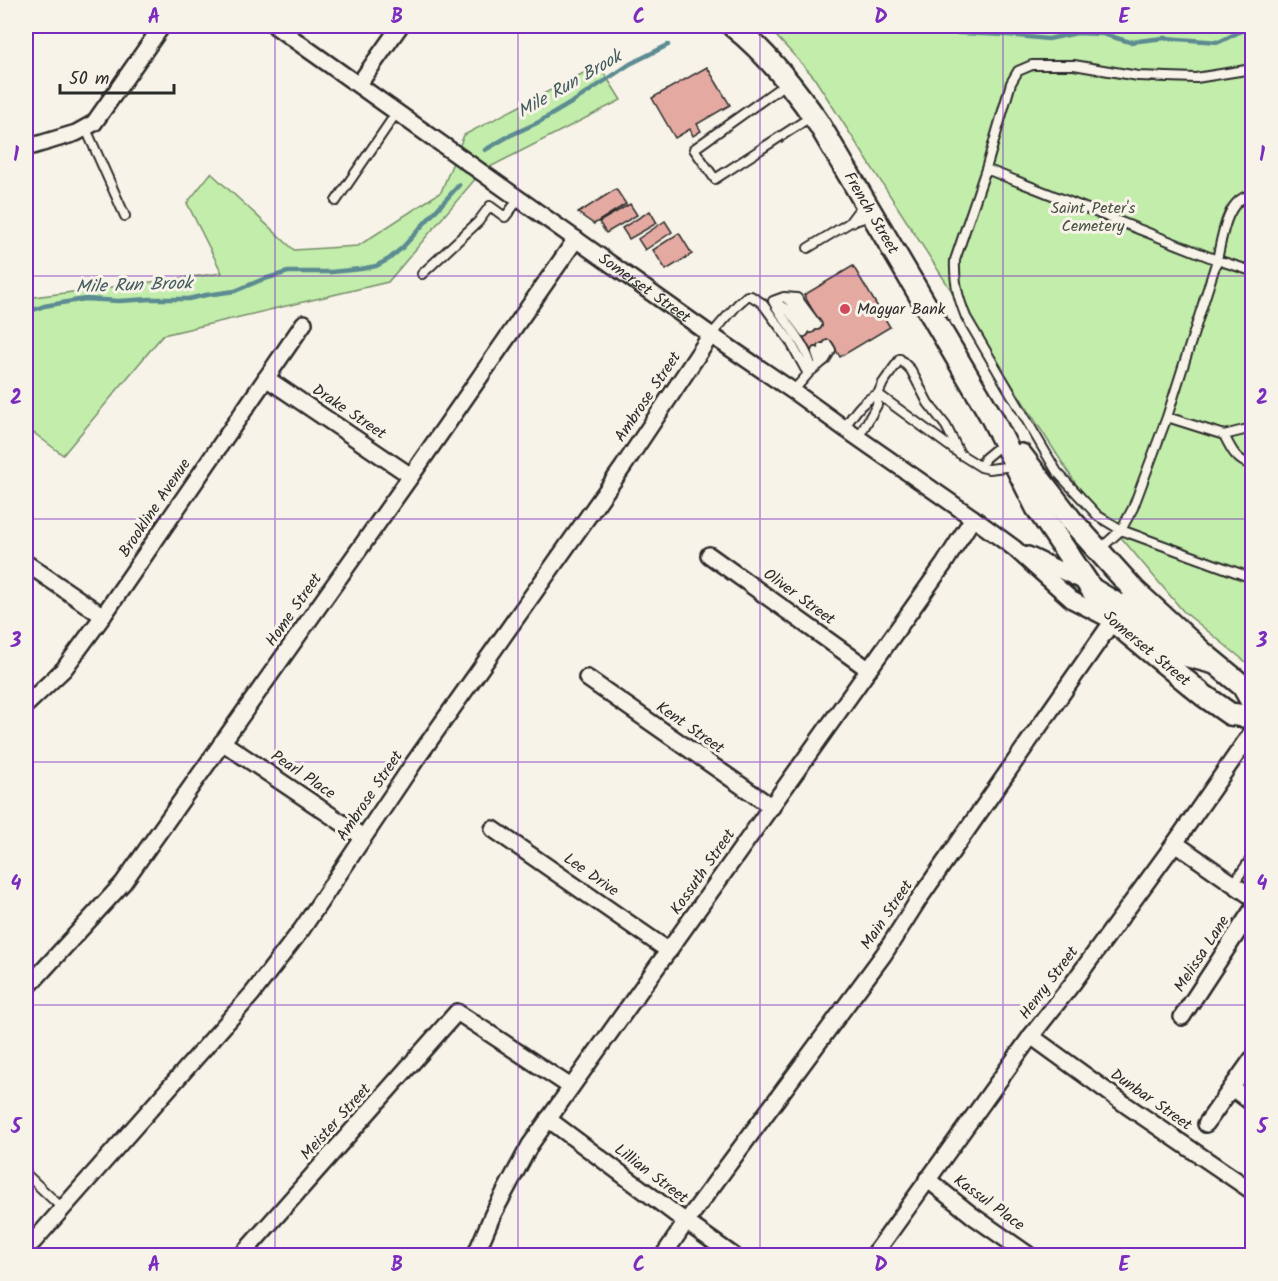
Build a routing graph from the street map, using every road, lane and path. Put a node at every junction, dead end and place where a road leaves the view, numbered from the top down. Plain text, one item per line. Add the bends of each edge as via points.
1 (162, 26) edge
2 (275, 26) edge
3 (400, 26) edge
4 (733, 26) edge
5 (1252, 69) edge
6 (789, 82) junction
7 (359, 84) junction
8 (398, 112) junction
9 (813, 115) junction
10 (86, 129) junction
11 (26, 148) edge
12 (986, 169) junction
13 (1252, 195) edge
14 (519, 199) junction
15 (336, 201) dead end
16 (869, 209) junction
17 (125, 216) dead end
18 (849, 223) junction
19 (576, 239) junction
20 (808, 248) dead end
21 (1217, 260) junction
22 (1252, 271) edge
23 (422, 274) dead end
24 (773, 301) junction
25 (762, 303) junction
26 (304, 323) dead end
27 (711, 335) junction
28 (816, 367) junction
29 (266, 378) junction
30 (793, 391) junction
31 (878, 394) junction
32 (991, 416) junction
33 (1167, 417) junction
34 (844, 428) junction
35 (1252, 428) edge
36 (1224, 435) junction
37 (858, 438) junction
38 (1004, 443) junction
39 (960, 454) junction
40 (1016, 465) junction
41 (1252, 465) edge
42 (981, 467) junction
43 (411, 476) junction
44 (973, 518) junction
45 (1121, 530) junction
46 (1014, 548) junction
47 (1098, 550) junction
48 (709, 555) dead end
49 (26, 563) edge
50 (1252, 578) edge
51 (1089, 584) junction
52 (1124, 605) junction
53 (103, 616) junction
54 (868, 669) junction
55 (587, 678) dead end
56 (1252, 702) edge
57 (26, 705) edge
58 (1252, 717) edge
59 (1252, 732) edge
60 (222, 742) junction
61 (772, 807) junction
62 (493, 829) dead end
63 (363, 837) junction
64 (1175, 843) junction
65 (1252, 857) edge
66 (1234, 884) junction
67 (1252, 897) edge
68 (1252, 910) edge
69 (669, 951) junction
70 (26, 989) edge
71 (1182, 1017) dead end
72 (1031, 1036) junction
73 (1252, 1059) edge
74 (571, 1087) junction
75 (1232, 1088) junction
76 (1252, 1103) edge
77 (548, 1119) junction
78 (1206, 1124) dead end
79 (26, 1174) edge
80 (927, 1179) junction
81 (1252, 1191) edge
82 (62, 1208) junction
83 (686, 1222) junction
84 (26, 1250) edge
85 (241, 1256) edge
86 (475, 1256) edge
87 (663, 1256) edge
88 (734, 1256) edge
89 (873, 1256) edge
90 (1030, 1256) edge

1 - 10 street
2 - 7 street, Somerset Street
3 - 7 street
4 - 6 main road, French Street
5 - 12 lane via 1196,78 1138,76 1074,65 1032,65 1018,71 1011,82
6 - 9 main road, French Street
6 - 9 lane via 694,149 715,179
7 - 8 street, Somerset Street
8 - 14 street, Somerset Street
8 - 15 lane
9 - 16 main road, French Street
10 - 11 street
10 - 17 lane
12 - 21 lane
12 - 45 lane via 955,260 960,303 1057,472 1098,516
13 - 21 lane via 1234,204
14 - 19 street, Somerset Street
14 - 23 lane via 505,218 490,206
16 - 18 lane
16 - 18 lane
16 - 32 main road, French Street
18 - 20 lane
19 - 27 street, Somerset Street
19 - 43 street, Home Street
21 - 22 lane
21 - 33 lane
24 - 24 lane via 784,297 810,328 788,310
24 - 25 lane
24 - 28 lane
25 - 27 lane via 747,296
25 - 28 lane via 790,341
26 - 29 street, Brookline Avenue
27 - 30 street, Somerset Street
27 - 63 street, Ambrose Street
28 - 28 lane via 822,349 831,350
28 - 30 lane
29 - 43 street, Drake Street
29 - 53 street, Brookline Avenue
30 - 34 street, Somerset Street
31 - 34 lane via 867,399
31 - 37 lane via 877,405
31 - 39 lane
31 - 39 lane via 900,359 911,370
32 - 38 main road, French Street
32 - 47 main road, French Street
33 - 36 lane
33 - 45 lane
34 - 37 street, Somerset Street
35 - 36 lane
36 - 41 lane via 1238,458
37 - 44 street, Somerset Street
38 - 40 main road, French Street
38 - 42 lane via 985,458
39 - 42 lane
40 - 42 lane
40 - 51 main road, French Street via 1037,507
43 - 60 street, Home Street
44 - 46 street, Somerset Street
44 - 54 street, Kossuth Street
45 - 47 lane
45 - 50 lane
46 - 51 street, Somerset Street
46 - 52 street, Somerset Street via 1072,600
47 - 52 main road, French Street
48 - 54 street, Oliver Street
49 - 53 street
51 - 52 main road, French Street
52 - 56 main road, Somerset Street via 1215,663 1243,686
52 - 58 main road, Somerset Street via 1203,695 1230,714
52 - 83 street, Main Street via 884,954
53 - 57 street, Brookline Avenue via 64,669
54 - 61 street, Kossuth Street
55 - 61 street, Kent Street
59 - 64 street, Henry Street
60 - 63 street, Pearl Place
60 - 70 street, Home Street via 123,883
61 - 69 street, Kossuth Street
62 - 69 street, Lee Drive
63 - 82 street, Ambrose Street via 302,929 252,994
64 - 66 street
64 - 72 street, Henry Street
65 - 66 lane
66 - 67 street
68 - 71 street, Melissa Lane
69 - 74 street, Kossuth Street
72 - 80 street, Henry Street
72 - 81 street, Dunbar Street
73 - 75 street
74 - 77 street, Kossuth Street
74 - 85 street, Meister Street via 458,1012
75 - 76 street
75 - 78 street
77 - 83 street, Lillian Street
77 - 86 street, Kossuth Street via 493,1214
79 - 82 lane
80 - 89 street, Henry Street
80 - 90 street, Kassul Place
82 - 84 street, Ambrose Street
83 - 87 street, Main Street
83 - 88 street, Lillian Street

